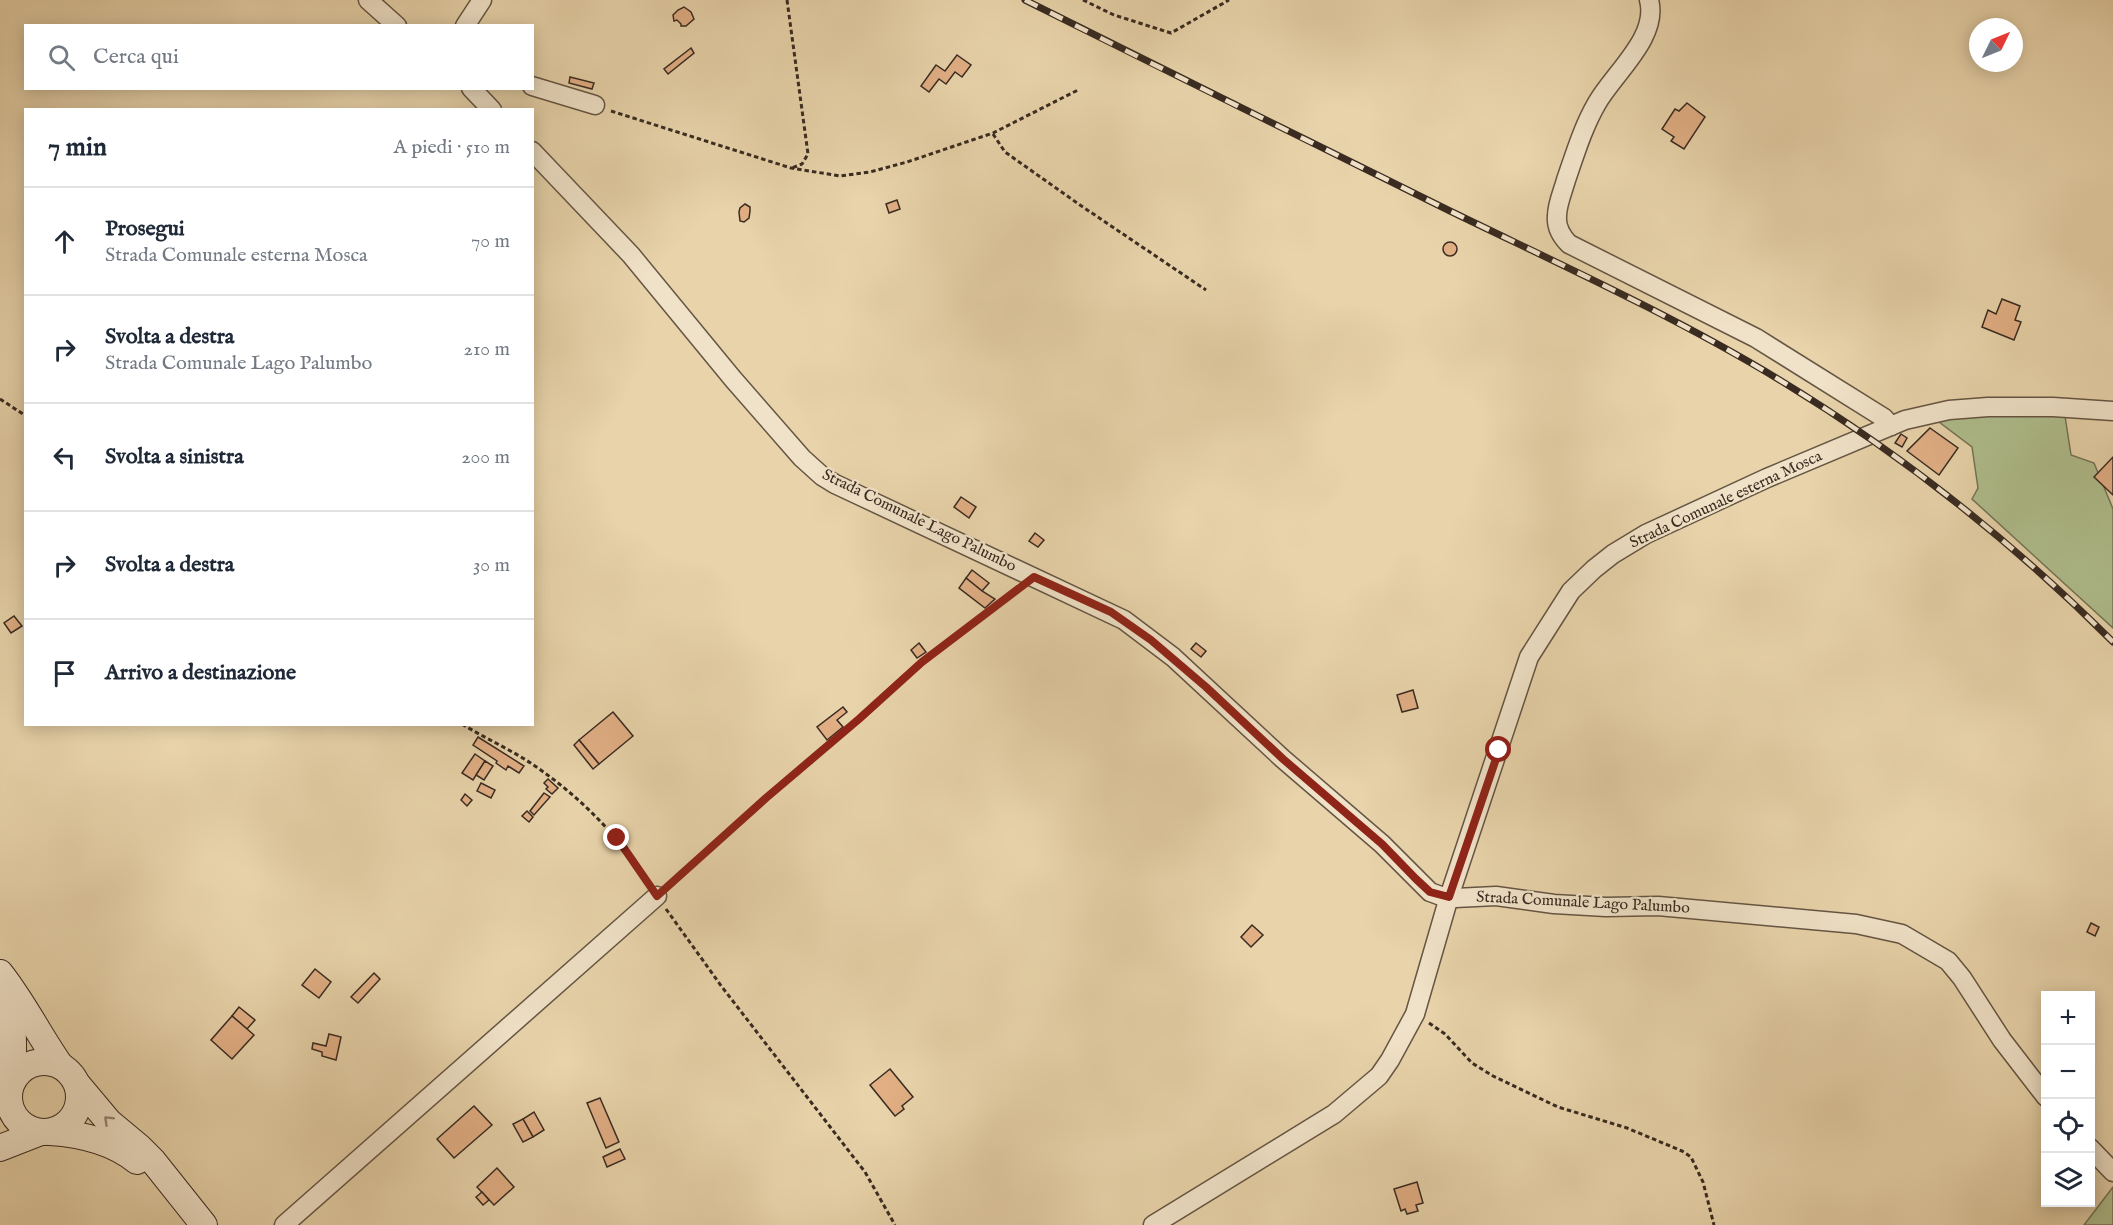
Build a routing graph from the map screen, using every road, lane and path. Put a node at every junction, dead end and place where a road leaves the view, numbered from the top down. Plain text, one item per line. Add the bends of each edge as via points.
1 (368, 0) edge
2 (482, 0) edge
3 (787, 0) edge
4 (1083, 0) edge
5 (1229, 0) edge
6 (1649, 0) edge
7 (394, 24) edge
8 (466, 24) edge
9 (534, 87) edge
10 (473, 90) edge
11 (1078, 90) dead end
12 (595, 105) joint
13 (490, 108) edge
14 (993, 133) junction
15 (534, 153) edge
16 (791, 168) junction
17 (1206, 290) dead end
18 (0, 399) edge
19 (2113, 411) edge
20 (24, 415) edge
21 (1891, 426) junction
22 (1034, 577) junction
23 (465, 726) edge
24 (657, 896) junction
25 (1449, 897) junction
26 (0, 973) edge
27 (0, 989) edge
28 (1415, 1014) junction
29 (60, 1065) junction
30 (78, 1085) junction
31 (7, 1089) edge
32 (2041, 1091) edge
33 (46, 1132) junction
34 (0, 1148) edge
35 (2095, 1152) edge
36 (2113, 1172) edge
37 (194, 1225) edge
38 (204, 1225) edge
39 (284, 1225) edge
40 (895, 1225) edge
41 (1153, 1225) edge
42 (1713, 1225) edge

1 - 7 street
2 - 8 street
3 - 16 path via 808,154 802,164
4 - 5 path via 1114,15 1171,33
6 - 21 street via 1650,24 1598,101 1576,150 1557,215 1563,238 1756,338
9 - 12 street
10 - 13 street
11 - 14 path
12 - 16 path
14 - 16 path via 855,175
14 - 17 path via 1005,152
15 - 22 street, Strada Comunale Lago Palumbo via 631,255 813,469 835,484
18 - 20 path
19 - 21 street, Strada Comunale esterna Mosca via 1988,407 1949,410
21 - 25 street, Strada Comunale esterna Mosca via 1646,534 1613,554 1572,591 1529,657
22 - 24 path via 922,662
22 - 25 street, Strada Comunale Lago Palumbo via 1111,612 1151,640 1382,844 1430,892
23 - 24 path via 567,789 617,838
24 - 39 street
24 - 40 path via 865,1172
25 - 28 street, Strada Comunale esterna Mosca
25 - 32 street, Strada Comunale Lago Palumbo via 1496,896 1606,907 1658,906 1856,924 1902,934 1948,961
26 - 29 main road
27 - 31 main road via 11,1018 14,1043
28 - 41 street, Strada Comunale esterna Mosca via 1379,1076 1352,1101
28 - 42 path via 1445,1034 1472,1063 1493,1077 1558,1107 1627,1128 1682,1151 1691,1158 1703,1182
29 - 30 main road
29 - 31 main road via 27,1065
30 - 33 main road via 80,1097 71,1120 62,1128
38 -> 30 main road via 153,1161 109,1122
31 - 33 main road via 15,1117 31,1130
33 - 34 main road
33 - 37 main road via 99,1140 131,1156 146,1167
35 - 36 street

